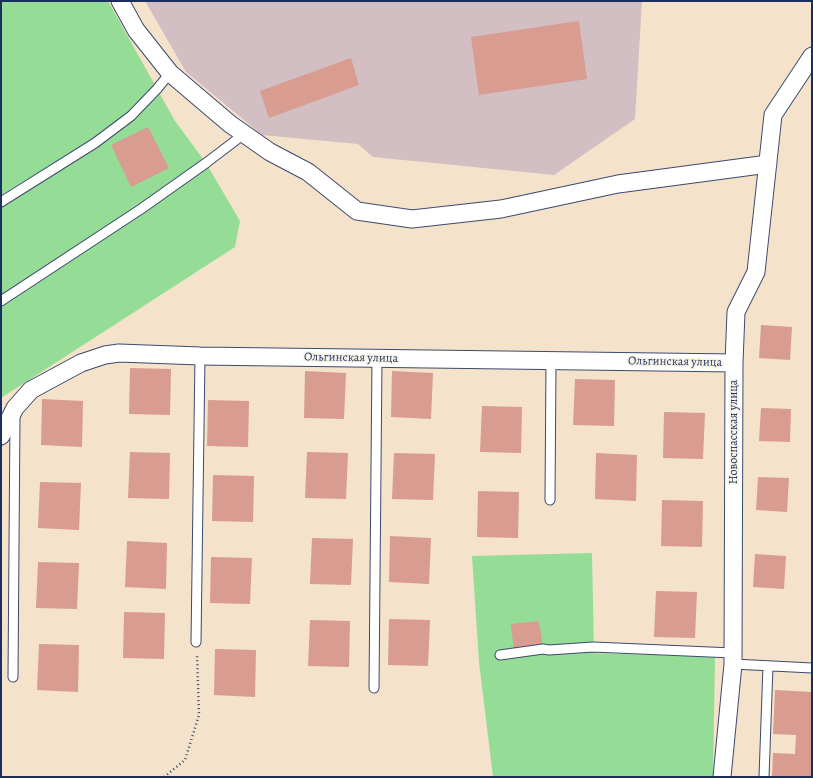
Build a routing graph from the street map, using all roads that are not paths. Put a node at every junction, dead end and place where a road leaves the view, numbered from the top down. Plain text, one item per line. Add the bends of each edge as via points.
1 (120, 1) edge
2 (812, 56) edge
3 (170, 73) junction
4 (244, 134) junction
5 (768, 164) junction
6 (1, 202) edge
7 (1, 301) edge
8 (200, 356) junction
9 (377, 358) junction
10 (551, 361) junction
11 (734, 363) junction
12 (15, 408) junction
13 (1, 436) edge
14 (550, 500) dead end
15 (196, 642) road end
16 (500, 655) dead end
17 (733, 658) junction
18 (768, 666) junction
19 (812, 668) edge
20 (14, 677) dead end
21 (374, 688) dead end
22 (722, 777) edge
23 (764, 777) edge

1 - 3 street via 136,30
2 - 5 street, Новоспасская улица via 773,115
3 - 4 street
3 - 6 lane via 131,116 95,144
4 - 5 street via 270,152 308,172 357,211 412,219 501,209 618,184
4 - 7 lane via 141,209
5 - 11 street, Новоспасская улица via 756,272 736,312
8 - 9 street, Ольгинская улица
8 - 12 street, Ольгинская улица via 119,353 92,358 31,390
8 - 15 lane
9 - 10 street, Ольгинская улица
9 - 21 lane
10 - 11 street, Ольгинская улица
10 - 14 lane
11 - 17 street, Новоспасская улица
12 - 13 street, Ольгинская улица
12 - 20 lane
16 - 17 lane via 543,649 593,647
17 - 18 lane
17 - 22 street, Новоспасская улица
18 - 19 lane
18 - 23 lane

